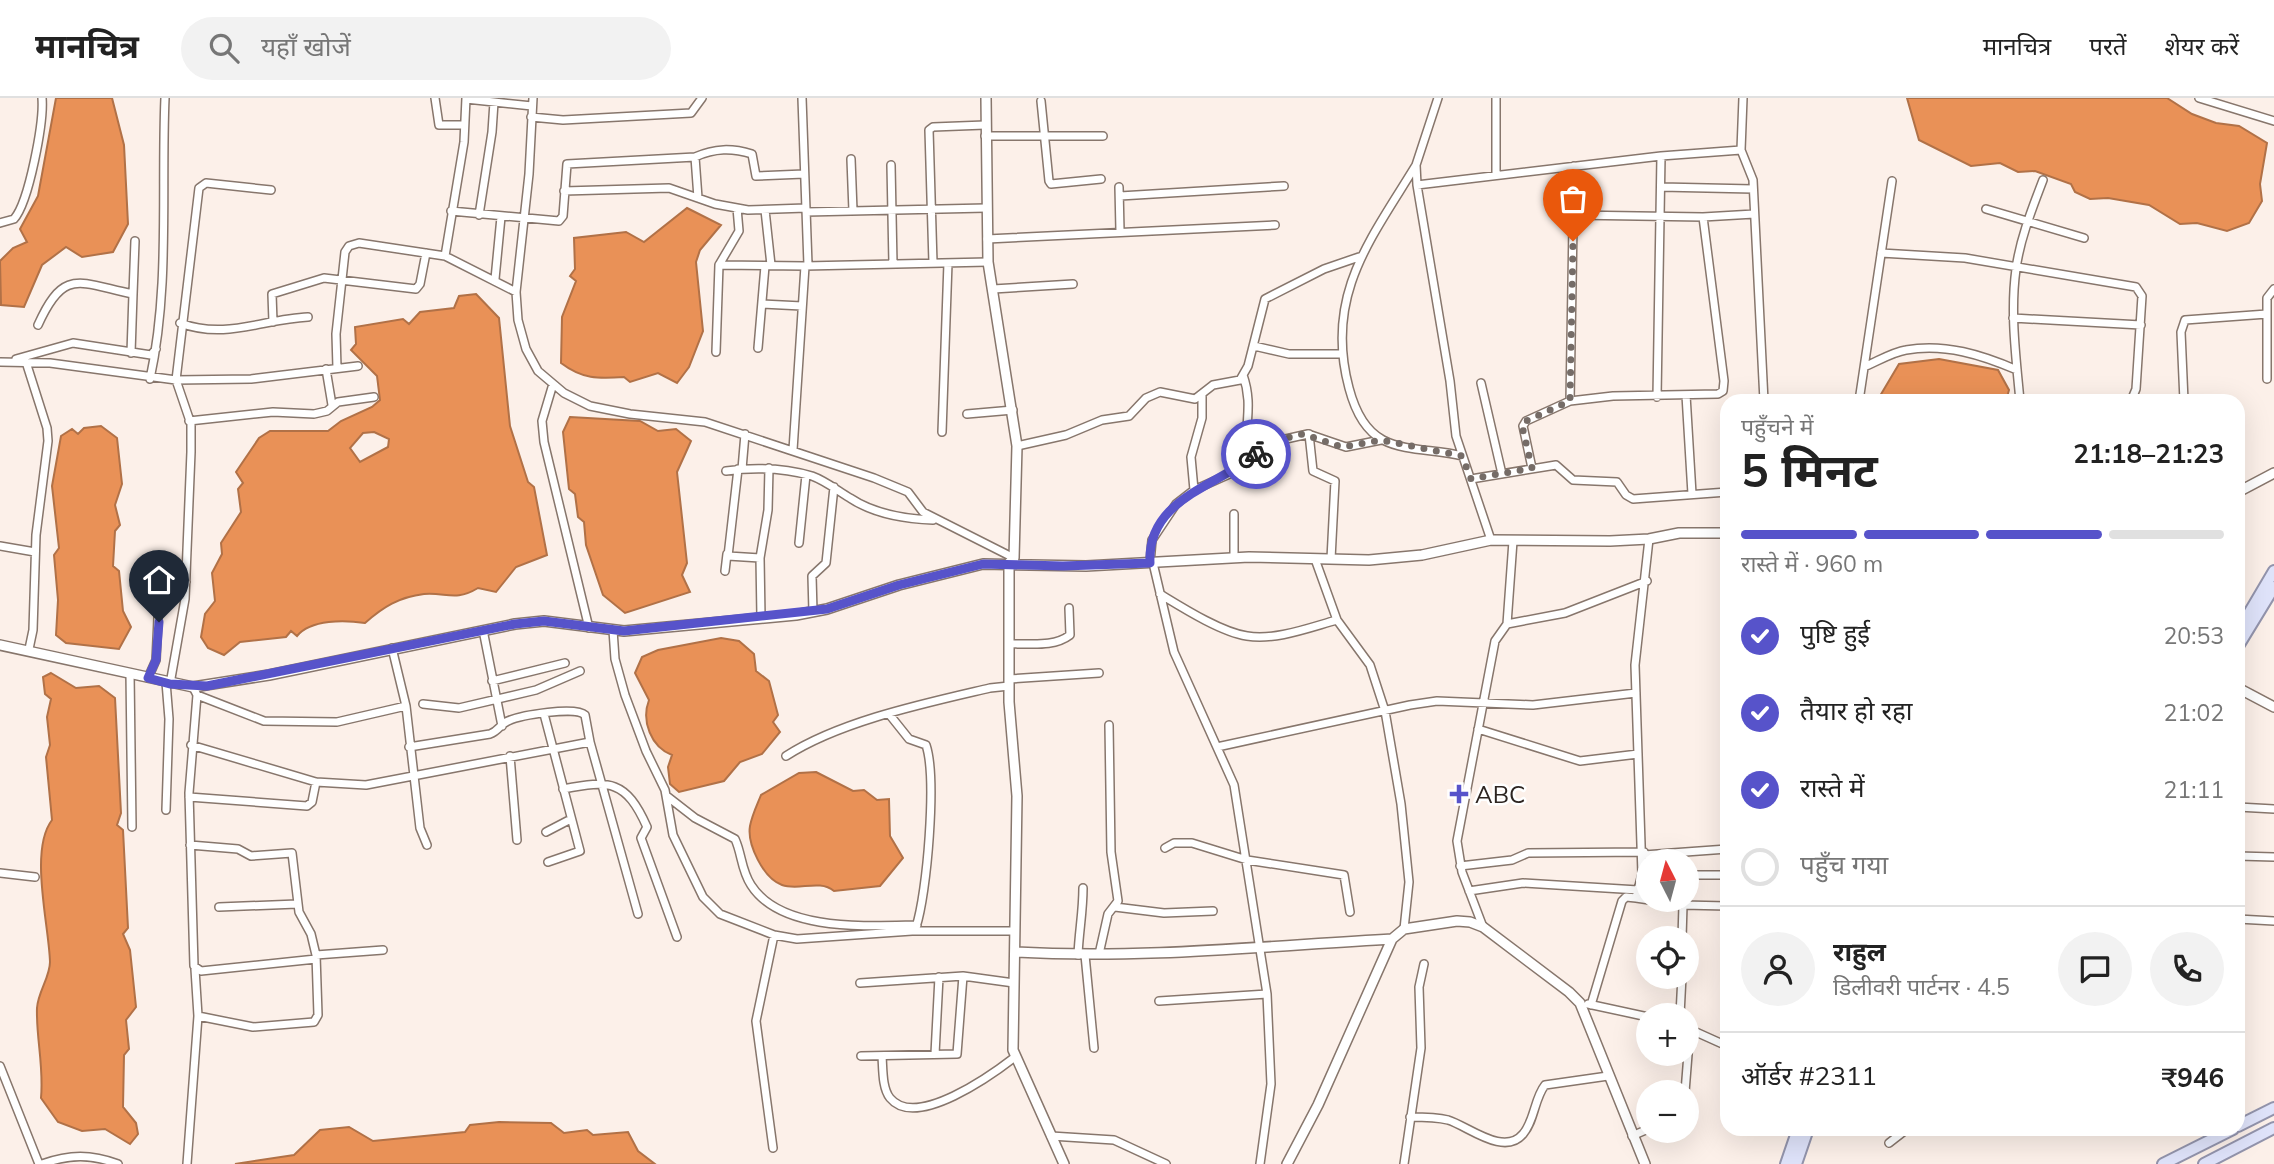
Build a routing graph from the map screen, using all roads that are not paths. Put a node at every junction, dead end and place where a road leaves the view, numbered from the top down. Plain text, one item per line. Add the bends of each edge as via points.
1 (42, 98) edge
2 (165, 98) edge
3 (435, 98) edge
4 (702, 98) edge
5 (802, 98) edge
6 (986, 98) edge
7 (1438, 98) edge
8 (1496, 98) edge
9 (1742, 98) edge
10 (2199, 98) edge
11 (466, 99) edge
12 (497, 101) edge
13 (1041, 101) dead end
14 (533, 102) edge
15 (531, 117) junction
16 (2274, 121) edge
17 (464, 125) junction
18 (985, 125) junction
19 (985, 136) junction
20 (1043, 136) junction
21 (1103, 136) dead end
22 (1741, 150) junction
23 (695, 156) junction
24 (1661, 156) junction
25 (850, 159) dead end
26 (891, 165) dead end
27 (1416, 165) junction
28 (1574, 166) junction
29 (804, 174) junction
30 (1496, 175) junction
31 (1101, 179) dead end
32 (2043, 180) dead end
33 (1892, 181) dead end
34 (1417, 185) junction
35 (1283, 186) dead end
36 (1119, 187) dead end
37 (1661, 187) junction
38 (1753, 189) junction
39 (271, 190) dead end
40 (564, 191) junction
41 (1120, 196) junction
42 (698, 198) junction
43 (737, 208) junction
44 (986, 208) junction
45 (932, 209) junction
46 (1986, 209) dead end
47 (765, 210) junction
48 (806, 210) junction
49 (892, 210) junction
50 (451, 211) junction
51 (853, 211) junction
52 (1754, 214) junction
53 (479, 215) junction
54 (1573, 215) junction
55 (1661, 216) junction
56 (501, 217) junction
57 (1703, 217) junction
58 (524, 219) junction
59 (0, 223) edge
60 (2027, 223) junction
61 (1275, 225) dead end
62 (1120, 230) junction
63 (2084, 238) dead end
64 (986, 239) junction
65 (135, 241) dead end
66 (426, 253) junction
67 (1881, 253) junction
68 (445, 256) junction
69 (1359, 257) junction
70 (988, 262) junction
71 (933, 263) junction
72 (948, 263) junction
73 (893, 264) junction
74 (719, 265) junction
75 (768, 265) junction
76 (807, 265) junction
77 (2016, 266) junction
78 (495, 279) junction
79 (342, 282) junction
80 (1073, 284) dead end
81 (993, 289) junction
82 (2274, 289) edge
83 (516, 292) junction
84 (133, 294) junction
85 (762, 304) junction
86 (802, 306) junction
87 (2267, 314) junction
88 (308, 317) dead end
89 (2013, 318) junction
90 (274, 322) junction
91 (180, 323) junction
92 (2140, 324) junction
93 (38, 325) dead end
94 (1254, 346) junction
95 (758, 348) dead end
96 (156, 349) junction
97 (716, 352) dead end
98 (131, 353) junction
99 (1341, 354) junction
100 (2, 362) edge
101 (26, 362) junction
102 (358, 366) dead end
103 (1866, 366) junction
104 (337, 368) junction
105 (326, 369) junction
106 (2017, 370) junction
107 (1243, 375) junction
108 (150, 379) junction
109 (2267, 379) dead end
110 (176, 380) junction
111 (1481, 383) dead end
112 (553, 384) junction
113 (1202, 394) junction
114 (1764, 394) edge
115 (1860, 394) edge
116 (2019, 394) edge
117 (2134, 394) edge
118 (2184, 394) edge
119 (1686, 395) junction
120 (374, 397) dead end
121 (1657, 397) junction
122 (1570, 401) junction
123 (332, 405) junction
124 (1013, 411) junction
125 (967, 414) dead end
126 (189, 421) junction
127 (942, 432) dead end
128 (1309, 434) junction
129 (745, 435) junction
130 (1381, 440) junction
131 (1017, 446) junction
132 (793, 450) junction
133 (1462, 456) junction
134 (1250, 459) junction
135 (769, 468) junction
136 (1532, 468) junction
137 (740, 469) junction
138 (726, 471) dead end
139 (2274, 473) edge
140 (1502, 474) junction
141 (806, 475) junction
142 (1471, 479) junction
143 (834, 487) junction
144 (2245, 488) edge
145 (1194, 490) junction
146 (1720, 493) edge
147 (1692, 495) junction
148 (1234, 514) dead end
149 (937, 520) junction
150 (1720, 533) edge
151 (1650, 539) junction
152 (1491, 540) junction
153 (1513, 541) junction
154 (799, 543) dead end
155 (0, 547) edge
156 (35, 552) junction
157 (727, 553) junction
158 (760, 558) junction
159 (1234, 558) junction
160 (1315, 559) junction
161 (1331, 559) junction
162 (1011, 561) junction
163 (1151, 563) junction
164 (725, 571) dead end
165 (2274, 571) edge
166 (1647, 581) junction
167 (186, 582) junction
168 (160, 585) dead end
169 (2274, 587) edge
170 (1160, 594) junction
171 (159, 597) dead end
172 (1069, 608) dead end
173 (813, 611) junction
174 (761, 617) junction
175 (1337, 620) junction
176 (2245, 620) edge
177 (1507, 624) junction
178 (589, 628) junction
179 (613, 629) junction
180 (482, 630) junction
181 (2245, 635) edge
182 (1009, 643) junction
183 (0, 645) edge
184 (392, 648) junction
185 (29, 649) junction
186 (565, 663) dead end
187 (580, 671) dead end
188 (130, 673) junction
189 (1099, 673) dead end
190 (148, 678) junction
191 (492, 681) junction
192 (168, 683) junction
193 (1009, 683) junction
194 (195, 691) junction
195 (2245, 692) edge
196 (1636, 693) junction
197 (495, 698) junction
198 (423, 704) dead end
199 (1483, 705) junction
200 (406, 706) junction
201 (2274, 707) edge
202 (1385, 711) junction
203 (544, 714) junction
204 (889, 714) junction
205 (1109, 724) dead end
206 (502, 726) junction
207 (1478, 729) junction
208 (590, 742) junction
209 (191, 745) junction
210 (410, 747) junction
211 (1217, 747) junction
212 (552, 748) junction
213 (1638, 754) junction
214 (510, 756) junction
215 (786, 756) dead end
216 (413, 774) junction
217 (316, 782) junction
218 (600, 782) junction
219 (563, 789) junction
220 (189, 797) junction
221 (667, 797) junction
222 (2245, 807) edge
223 (2274, 809) edge
224 (166, 810) dead end
225 (570, 819) junction
226 (132, 827) dead end
227 (547, 832) dead end
228 (516, 840) dead end
229 (190, 845) junction
230 (427, 845) dead end
231 (1165, 848) dead end
232 (1644, 849) edge
233 (1720, 849) edge
234 (1699, 850) edge
235 (1636, 853) edge
236 (2245, 856) edge
237 (2274, 857) edge
238 (1247, 860) junction
239 (548, 862) dead end
240 (1460, 866) junction
241 (0, 873) edge
242 (1699, 875) edge
243 (1720, 875) edge
244 (35, 877) dead end
245 (1083, 888) dead end
246 (1469, 891) junction
247 (1636, 894) edge
248 (1636, 894) edge
249 (298, 904) junction
250 (1699, 905) edge
251 (1720, 906) edge
252 (219, 907) dead end
253 (1115, 907) junction
254 (1213, 911) dead end
255 (1350, 912) dead end
256 (638, 914) dead end
257 (2245, 919) edge
258 (2274, 921) edge
259 (1483, 927) junction
260 (915, 928) junction
261 (1404, 929) junction
262 (1014, 932) junction
263 (774, 935) junction
264 (677, 937) dead end
265 (1392, 939) junction
266 (1261, 946) junction
267 (383, 950) dead end
268 (1015, 952) junction
269 (1099, 954) junction
270 (1082, 955) junction
271 (316, 957) junction
272 (1424, 964) dead end
273 (195, 969) junction
274 (939, 976) junction
275 (962, 976) junction
276 (1014, 982) junction
277 (860, 983) dead end
278 (1267, 994) junction
279 (1159, 1001) dead end
280 (1586, 1004) junction
281 (1636, 1014) edge
282 (198, 1016) junction
283 (1699, 1033) edge
284 (1720, 1043) edge
285 (1094, 1048) dead end
286 (935, 1054) junction
287 (861, 1056) dead end
288 (882, 1056) junction
289 (1015, 1057) junction
290 (0, 1066) edge
291 (1608, 1076) junction
292 (2274, 1108) edge
293 (1410, 1116) junction
294 (2245, 1122) edge
295 (2274, 1128) edge
296 (1636, 1134) edge
297 (1051, 1136) junction
298 (1632, 1136) junction
299 (1796, 1136) edge
300 (1806, 1136) edge
301 (1898, 1136) edge
302 (2219, 1136) edge
303 (1889, 1143) dead end
304 (773, 1147) dead end
305 (41, 1164) edge
306 (118, 1164) edge
307 (187, 1164) edge
308 (1063, 1164) edge
309 (1166, 1164) edge
310 (1260, 1164) edge
311 (1287, 1164) edge
312 (1404, 1164) edge
313 (1646, 1164) edge
314 (1786, 1164) edge
315 (1796, 1164) edge
316 (2163, 1164) edge
317 (2204, 1164) edge

1 - 59 street via 35,159 19,214
2 - 96 street via 164,240
3 - 17 street via 439,125
4 - 15 street via 691,113 563,120
5 - 29 street
6 - 18 street
7 - 27 street
8 - 30 street
9 - 22 street
10 - 16 street
11 - 12 street
11 - 17 street
12 - 14 street
12 - 53 street
13 - 20 street
14 - 15 street
15 - 58 street
17 - 50 street
18 - 19 street
18 - 45 street via 929,130
19 - 20 street
19 - 44 street
20 - 21 street
20 - 31 street via 1051,184
22 - 24 street
22 - 38 street
23 - 29 street via 729,150 752,155 756,177
23 - 40 street via 567,164
23 - 42 street
24 - 28 street
24 - 37 street
25 - 51 street
26 - 49 street
27 - 34 street
27 - 69 street
28 - 30 street
28 - 54 street
29 - 48 street
30 - 34 street
32 - 60 street
33 - 67 street
34 - 133 street
35 - 41 street
36 - 41 street
37 - 38 street
37 - 55 street
38 - 52 street
39 - 91 street via 206,183 199,188
40 - 42 street via 669,188
40 - 58 street via 562,219
41 - 62 street
42 - 43 street
43 - 47 street
43 - 74 street via 739,231
44 - 45 street
44 - 64 street
45 - 49 street
45 - 71 street
46 - 60 street
47 - 48 street
47 - 75 street
48 - 51 street
48 - 76 street
49 - 51 street
49 - 73 street
50 - 53 street
50 - 68 street
52 - 57 street
52 - 114 street
53 - 56 street
54 - 55 street
54 - 122 street
55 - 57 street
55 - 121 street
56 - 58 street
56 - 78 street
57 - 119 street via 1724,387 1718,394
58 - 83 street
60 - 63 street
60 - 77 street
61 - 62 street
62 - 64 street
64 - 70 street
65 - 84 street
66 - 68 street
66 - 79 street via 416,289
66 - 79 street via 355,244 345,252
67 - 77 street
67 - 103 street
68 - 78 street
69 - 94 street via 1265,299
69 - 99 street via 1343,319
70 - 72 street
70 - 81 street
71 - 72 street
71 - 73 street
72 - 127 street
73 - 76 street
74 - 75 street
74 - 97 street
75 - 76 street
75 - 85 street
76 - 86 street
77 - 89 street
77 - 92 street via 2136,286 2142,296
78 - 83 street
79 - 90 street via 317,279 273,293
79 - 104 street via 335,334
80 - 81 street
81 - 124 street
82 - 87 street via 2267,298
83 - 112 street via 526,349 538,371
84 - 93 street via 69,284 55,292
84 - 98 street
85 - 86 street
85 - 95 street
86 - 132 street
87 - 109 street
87 - 118 street via 2185,320 2181,332
88 - 90 street
89 - 92 street
89 - 106 street
90 - 91 street via 201,331
91 - 110 street
92 - 117 street
94 - 99 street via 1299,355
94 - 107 street
96 - 98 street via 151,355
96 - 108 street
98 - 100 street via 74,343
99 - 130 street via 1357,412
100 - 101 street
101 - 108 street
101 - 156 street via 48,441
102 - 104 street
103 - 106 street via 1906,350 1954,351 1974,352
103 - 115 street
104 - 105 street
105 - 110 street via 251,379
105 - 123 street
106 - 116 street
107 - 113 street via 1240,380 1213,385
107 - 134 street via 1251,411 1244,441
108 - 110 street
110 - 126 street
111 - 140 street
112 - 129 street via 590,406 705,422
112 - 178 street via 542,421 544,442
113 - 131 street via 1195,398 1160,393 1146,398 1129,416
113 - 145 street via 1202,418 1191,457
119 - 121 street
119 - 147 street
120 - 123 street
121 - 122 street
122 - 136 street via 1522,426
123 - 126 street via 314,414 273,412
124 - 125 street
124 - 131 street
126 - 167 street
128 - 130 street via 1342,447
128 - 134 street via 1277,440
128 - 161 street via 1313,471 1335,481
129 - 132 street
129 - 137 street
130 - 133 street
131 - 162 street
132 - 149 street via 908,492 923,512
133 - 142 street
134 - 145 street via 1234,472
135 - 137 street
135 - 141 street
135 - 158 street
136 - 140 street
136 - 147 street via 1556,465 1573,480 1617,482 1633,499
137 - 138 street
137 - 157 street
139 - 144 street
140 - 142 street
141 - 143 street
141 - 154 street
142 - 152 street
143 - 149 street via 881,511 906,519
143 - 173 street via 826,564 812,576
145 - 163 street via 1157,530 1149,546
146 - 147 street
148 - 159 street
149 - 162 street
150 - 151 street via 1679,533
151 - 153 street
151 - 166 street
152 - 153 street
152 - 161 street via 1396,558
153 - 177 street
155 - 156 street
156 - 185 street
157 - 158 street via 729,557
157 - 164 street
158 - 174 street
159 - 160 street
159 - 163 street
160 - 161 street
160 - 175 street
162 - 163 street via 1074,566
162 - 173 street via 959,568
162 - 182 street
163 - 170 street
165 - 176 main road
166 - 177 street via 1565,613
166 - 196 street via 1635,665
167 - 168 street
167 - 192 street
169 - 181 main road
170 - 175 street via 1179,608 1248,636 1269,636
170 - 211 street via 1174,652
171 - 190 street via 156,660
172 - 182 street via 1070,635 1063,640
173 - 174 street
174 - 179 street
175 - 202 street via 1370,665
177 - 199 street via 1495,641
178 - 179 street
178 - 180 street via 544,621
179 - 221 street via 625,695
180 - 184 street
180 - 191 street
182 - 193 street
183 - 185 street
184 - 194 street
184 - 200 street
185 - 188 street
186 - 191 street
187 - 197 street via 536,690
188 - 190 street
188 - 226 street
189 - 193 street
190 - 192 street
191 - 197 street
192 - 194 street
192 - 224 street
193 - 204 street
193 - 262 street via 1017,796
194 - 200 street via 264,721 337,722
194 - 209 street
195 - 201 street
196 - 199 street via 1533,705
196 - 213 street
197 - 198 street via 453,709
197 - 206 street
199 - 202 street via 1437,701
199 - 207 street
200 - 210 street
202 - 211 street
202 - 261 street via 1409,882
203 - 206 street
203 - 208 street via 582,711
203 - 212 street
204 - 215 street via 802,745
204 - 260 street via 909,738 926,746 931,768 928,840
205 - 253 street
206 - 210 street via 490,734
207 - 213 street via 1580,761
207 - 240 street via 1458,822
208 - 212 street
208 - 218 street
209 - 217 street
209 - 220 street
210 - 216 street
211 - 238 street via 1234,785
212 - 214 street
212 - 219 street
213 - 232 street
214 - 216 street
214 - 228 street
216 - 217 street via 366,785
216 - 230 street via 420,828
217 - 220 street via 307,806
218 - 219 street
218 - 256 street
218 - 264 street via 624,789 637,806 647,827 641,838 648,863
219 - 225 street
220 - 229 street
221 - 260 street via 735,839 750,884 779,912 846,924
221 - 263 street via 674,835 703,897 720,914
222 - 223 street
225 - 227 street
225 - 239 street via 580,854
229 - 249 street via 238,849 251,856 291,852
229 - 273 street
231 - 238 street via 1192,843
233 - 234 street
235 - 240 street via 1528,853 1512,860
236 - 237 street
238 - 255 street via 1343,875
238 - 266 street
240 - 246 street
241 - 244 street
242 - 243 street
245 - 270 street
246 - 247 street via 1524,883
246 - 259 street
248 - 280 street via 1622,901
249 - 252 street
249 - 271 street
250 - 251 street
253 - 254 street via 1164,913
253 - 269 street via 1108,915
257 - 258 street
259 - 261 street via 1457,921
259 - 280 street
260 - 262 street
260 - 263 street via 824,939
261 - 265 street
262 - 268 street
263 - 304 street via 757,1021
265 - 266 street
265 - 311 street
266 - 269 street
266 - 278 street
267 - 271 street
268 - 270 street
268 - 276 street
269 - 270 street
270 - 285 street
271 - 273 street
271 - 282 street via 318,1015 314,1022 253,1027
272 - 293 street via 1419,987 1421,1048
273 - 282 street
274 - 275 street
274 - 277 street
274 - 286 street
275 - 276 street
275 - 286 street via 959,1053
276 - 289 street
278 - 279 street
278 - 310 street via 1271,1084
280 - 281 street
280 - 291 street
282 - 307 street
283 - 284 street
286 - 288 street
287 - 288 street
288 - 289 street via 885,1089 901,1107 912,1108 970,1088
289 - 297 street
290 - 305 street
291 - 293 street via 1545,1085 1525,1131 1509,1141 1490,1139 1445,1119
291 - 298 street
292 - 294 main road
293 - 312 street
295 - 317 main road
296 - 298 street
297 - 308 street
297 - 309 street via 1114,1140
298 - 313 street
299 - 314 main road
300 - 315 main road
301 - 303 street
302 - 316 main road
305 - 306 street via 78,1155

